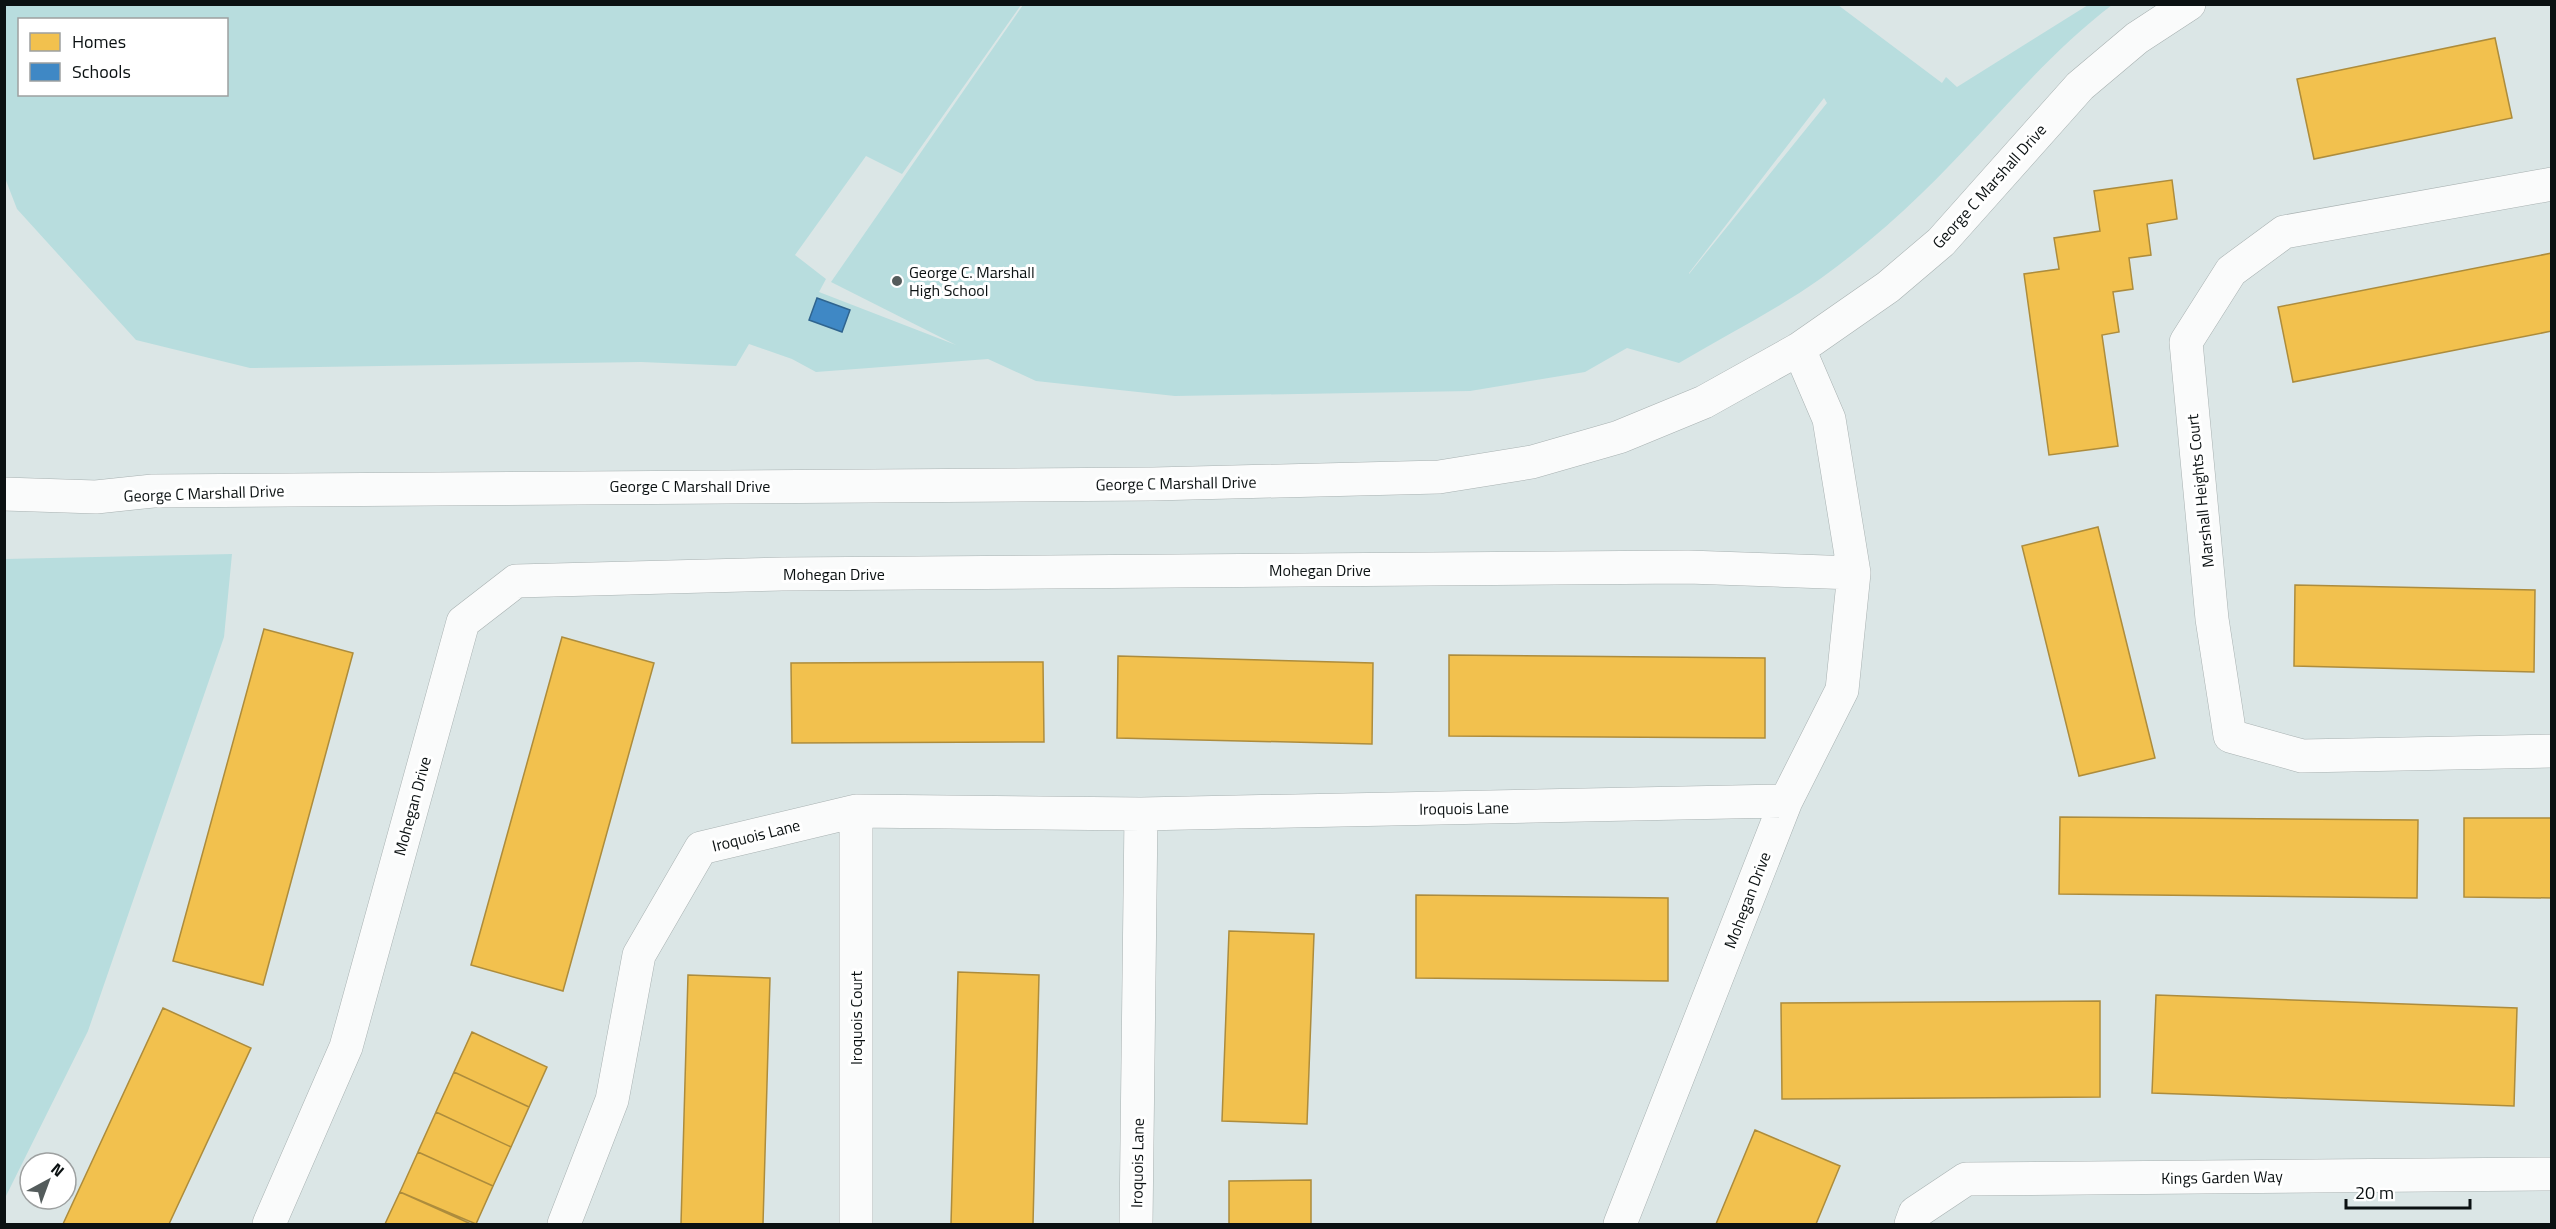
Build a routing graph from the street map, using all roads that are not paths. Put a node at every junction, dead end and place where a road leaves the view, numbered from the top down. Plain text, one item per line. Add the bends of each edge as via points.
1 (2189, 4) edge
2 (2552, 184) edge
3 (1799, 349) junction
4 (4, 494) edge
5 (1854, 573) junction
6 (2552, 751) edge
7 (1786, 801) junction
8 (856, 811) junction
9 (1141, 814) junction
10 (2552, 1174) edge
11 (268, 1224) edge
12 (564, 1224) edge
13 (856, 1224) edge
14 (1136, 1224) edge
15 (1620, 1224) edge
16 (1911, 1224) edge

1 - 3 street, George C Marshall Drive via 2137,38 2080,86 1941,242 1888,287
2 - 6 street, Marshall Heights Court via 2284,232 2232,271 2186,342 2212,619 2230,736 2302,756
3 - 4 street, George C Marshall Drive via 1704,402 1619,437 1532,462 1439,477 1141,484 153,491 96,497
3 - 5 street, Mohegan Drive via 1829,419
5 - 7 street, Mohegan Drive via 1842,690
5 - 11 street, Mohegan Drive via 1688,567 782,574 516,581 463,622 346,1047
7 - 9 street, Iroquois Lane
7 - 15 street, Mohegan Drive
8 - 9 street, Iroquois Lane
8 - 12 street, Iroquois Lane via 701,848 639,955 612,1100
8 - 13 street, Iroquois Court
9 - 14 street, Iroquois Lane
10 - 16 street, Kings Garden Way via 1966,1179 1915,1213

